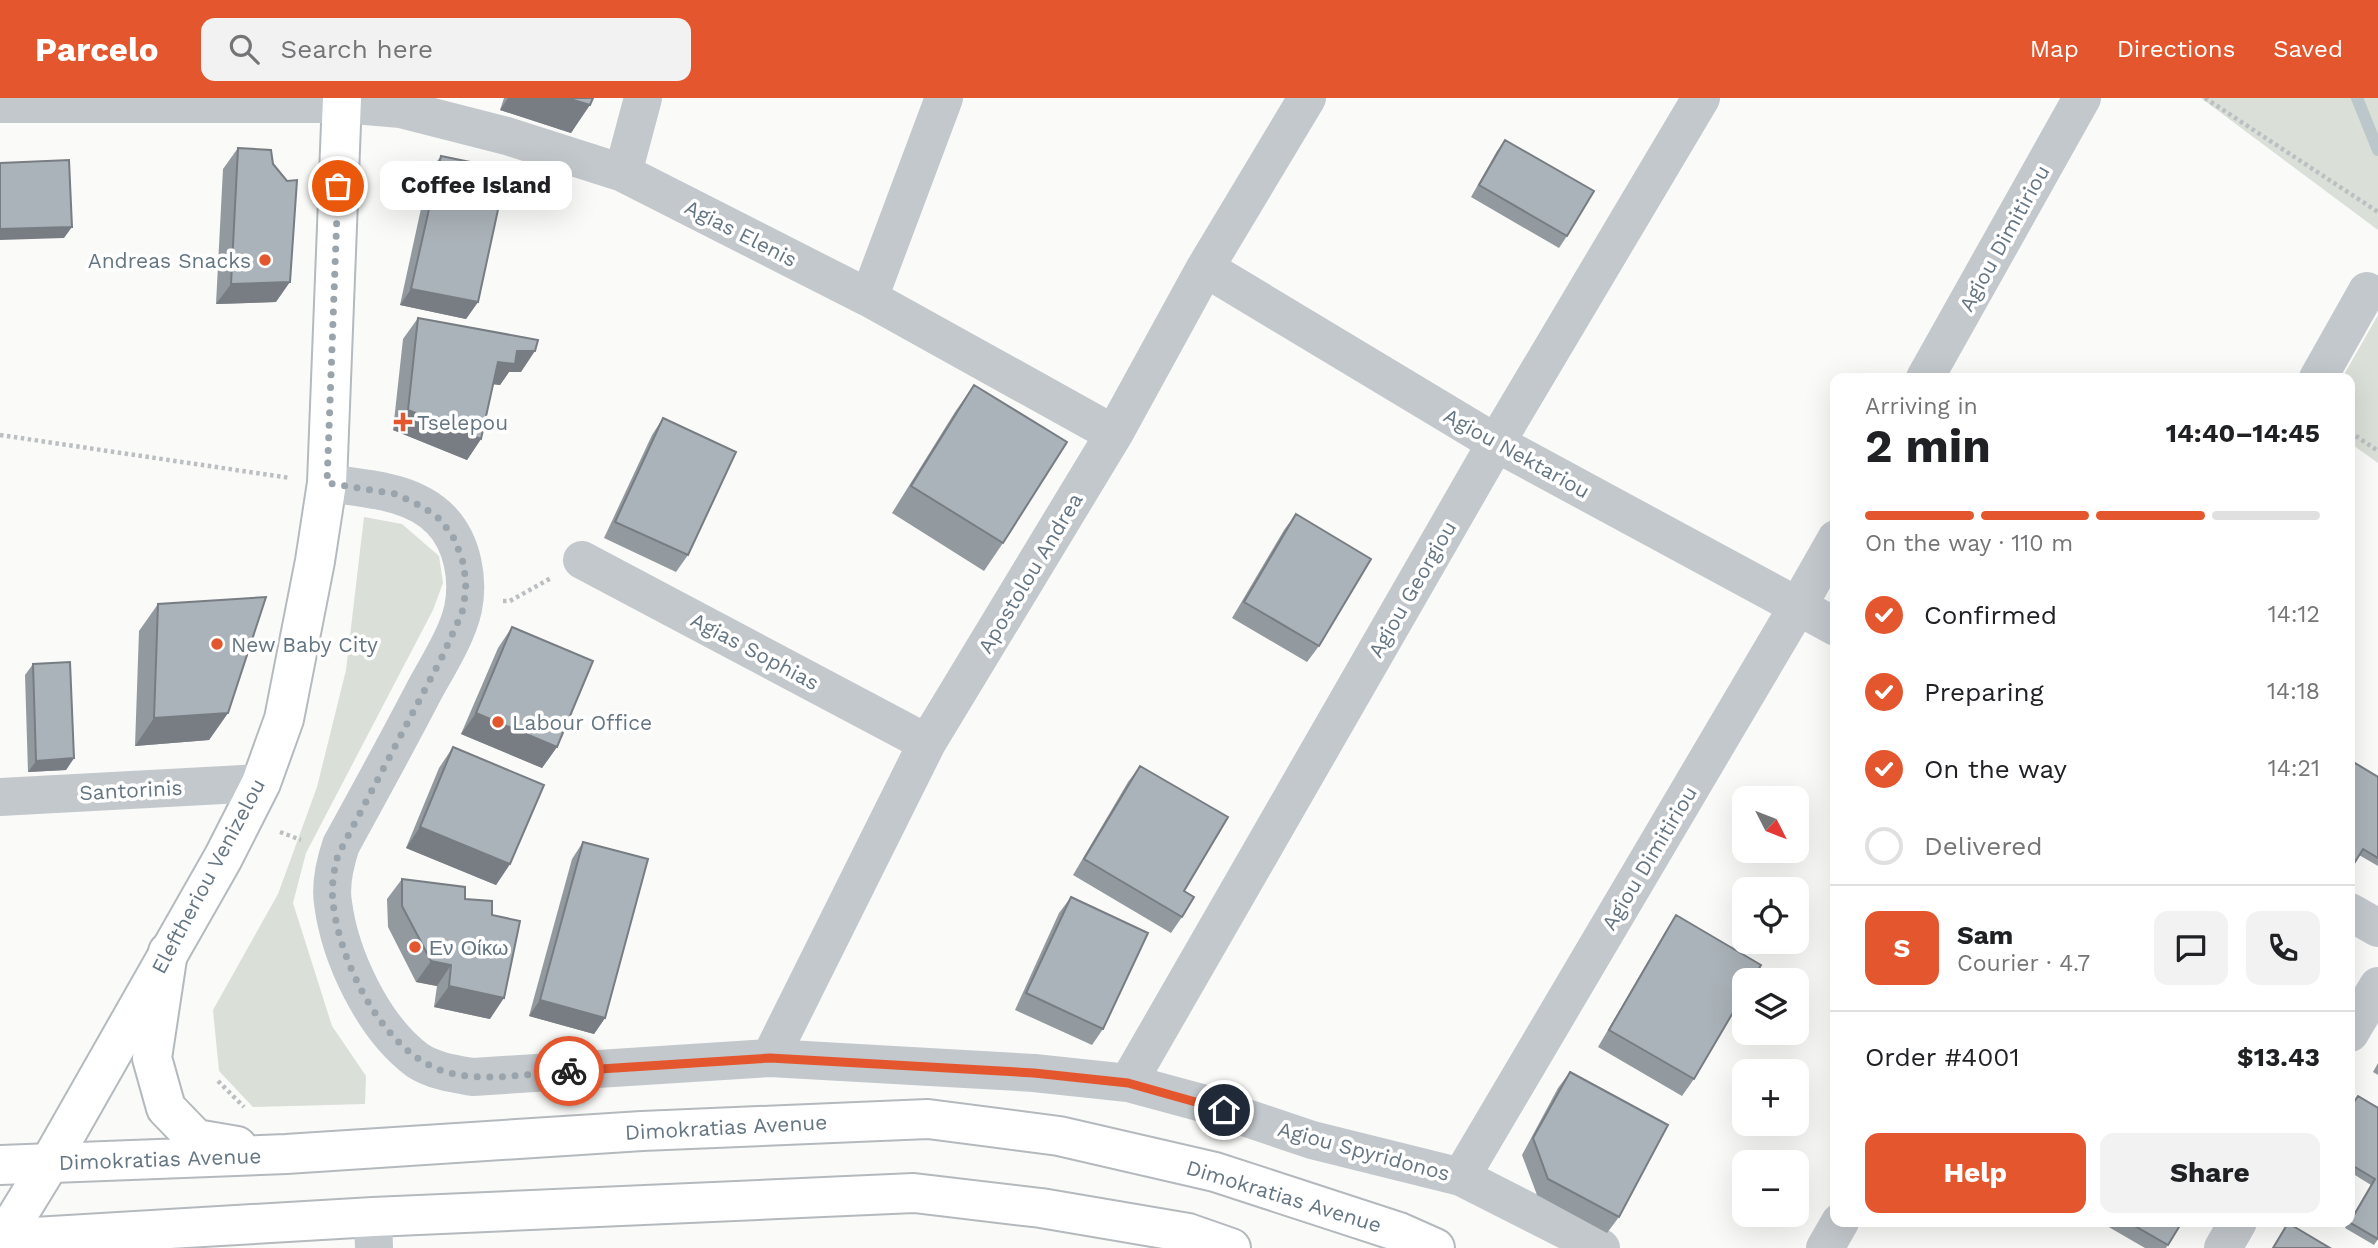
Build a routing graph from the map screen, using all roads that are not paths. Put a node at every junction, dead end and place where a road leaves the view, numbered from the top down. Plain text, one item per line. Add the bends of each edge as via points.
1 (643, 98) edge
2 (944, 98) edge
3 (1307, 98) edge
4 (1701, 98) edge
5 (2082, 98) edge
6 (342, 101) edge
7 (0, 103) edge
8 (623, 173) junction
9 (1205, 268) junction
10 (2367, 291) dead end
11 (869, 298) junction
12 (1928, 373) edge
13 (2321, 373) edge
14 (1114, 434) junction
15 (1496, 443) junction
16 (327, 483) junction
17 (1830, 549) edge
18 (583, 559) road end
19 (1798, 606) junction
20 (1830, 624) edge
21 (927, 743) junction
22 (261, 783) junction
23 (0, 797) edge
24 (2355, 915) edge
25 (2378, 928) edge
26 (168, 952) junction
27 (2378, 986) edge
28 (2355, 1025) edge
29 (770, 1058) junction
30 (1128, 1083) junction
31 (286, 1154) junction
32 (49, 1164) junction
33 (0, 1165) edge
34 (1461, 1177) junction
35 (1837, 1227) edge
36 (2235, 1227) edge
37 (373, 1232) edge
38 (2, 1240) edge
39 (1231, 1248) edge
40 (1435, 1248) edge
41 (1601, 1248) edge
42 (1825, 1248) edge
43 (2223, 1248) edge

1 - 8 street
2 - 11 street
3 - 9 street, Apostolou Andrea
4 - 15 street, Agiou Georgiou
5 - 12 street, Agiou Dimitiriou
6 - 7 street, Agias Elenis
6 - 8 street, Agias Elenis via 401,108
6 - 16 main road, Eleftheriou Venizelou
8 - 11 street, Agias Elenis
9 - 14 street, Apostolou Andrea
9 - 15 street, Agiou Nektariou
10 - 13 street
11 - 14 street, Agias Elenis
14 - 21 street, Apostolou Andrea
15 - 19 street, Agiou Nektariou
15 - 30 street, Agiou Georgiou
16 - 22 main road, Eleftheriou Venizelou via 284,719
16 - 29 street, Agiou Spyridonos via 396,494 441,520 464,565 466,590 462,613 442,657 334,870 333,902 344,948 365,999 419,1062 473,1077
17 - 19 street, Agiou Dimitiriou
18 - 21 street, Agias Sophias
19 - 20 street, Agiou Nektariou
19 - 34 street, Agiou Dimitiriou
21 - 29 street, Apostolou Andrea
22 - 23 street, Santorinis
22 - 26 main road, Eleftheriou Venizelou via 204,894
24 - 25 street
26 - 31 main road via 152,1058 166,1108 196,1139
26 - 32 main road, Eleftheriou Venizelou
27 - 28 street
29 - 30 street, Agiou Spyridonos
30 - 34 street, Agiou Spyridonos via 1312,1140
31 - 32 main road, Dimokratias Avenue
31 - 40 main road, Dimokratias Avenue via 642,1130 929,1119 1059,1136 1215,1172
32 - 33 main road, Dimokratias Avenue
32 - 38 main road, Eleftheriou Venizelou
34 - 41 street, Agiou Spyridonos
35 - 42 street
36 - 43 street
37 - 38 main road
37 - 39 main road via 914,1193 1068,1212 1188,1233

